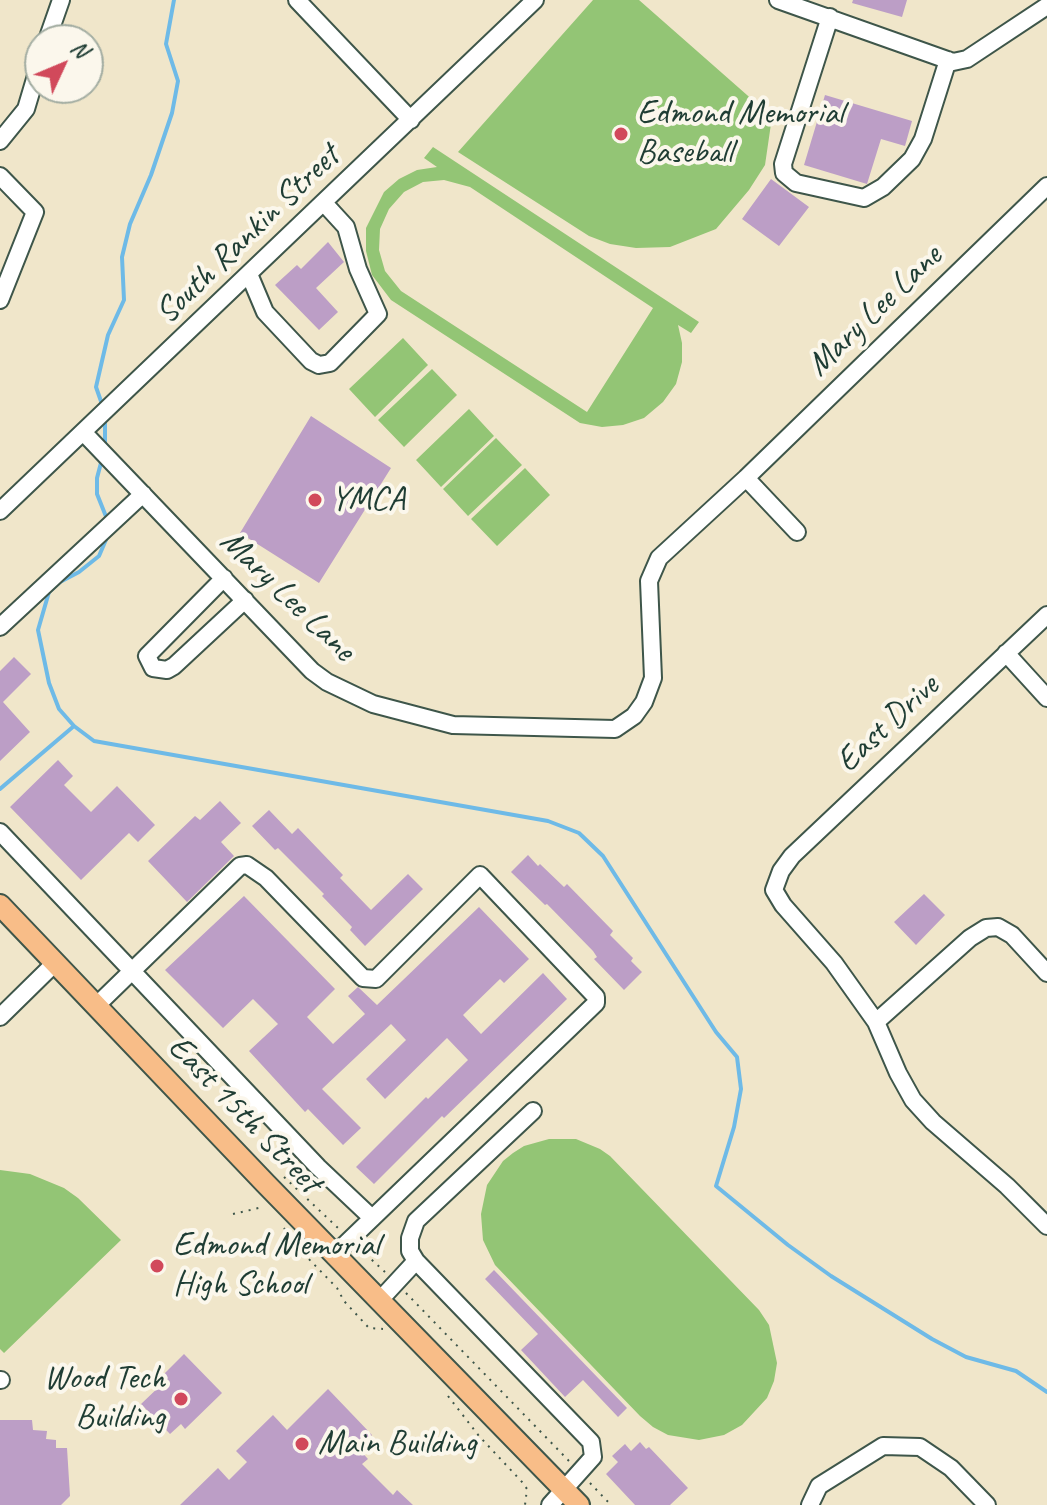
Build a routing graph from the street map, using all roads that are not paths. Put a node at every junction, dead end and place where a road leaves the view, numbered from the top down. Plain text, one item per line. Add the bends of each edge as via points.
1 (61, 0) edge
2 (297, 0) edge
3 (535, 0) edge
4 (778, 0) edge
5 (1047, 6) edge
6 (830, 17) junction
7 (53, 24) edge
8 (948, 60) junction
9 (27, 104) edge
10 (411, 120) junction
11 (0, 141) edge
12 (0, 176) edge
13 (1047, 186) edge
14 (324, 203) junction
15 (249, 274) junction
16 (0, 300) edge
17 (84, 433) junction
18 (746, 478) junction
19 (143, 494) junction
20 (0, 511) edge
21 (797, 532) dead end
22 (224, 578) junction
23 (245, 600) junction
24 (1047, 615) edge
25 (0, 627) edge
26 (1006, 653) junction
27 (1047, 698) edge
28 (0, 832) edge
29 (0, 905) edge
30 (55, 963) junction
31 (133, 973) junction
32 (1047, 973) edge
33 (96, 1006) junction
34 (0, 1017) edge
35 (876, 1022) junction
36 (533, 1111) dead end
37 (372, 1218) junction
38 (1047, 1226) edge
39 (334, 1255) junction
40 (416, 1261) junction
41 (379, 1301) junction
42 (565, 1500) edge
43 (810, 1505) edge
44 (987, 1505) edge

1 - 7 street
2 - 10 street
3 - 10 street, South Rankin Street
4 - 6 street
5 - 8 street via 967,59
6 - 8 street
6 - 8 street via 783,164 784,173 796,183 864,198 883,187 912,159 923,139
9 - 11 street
10 - 14 street, South Rankin Street
12 - 16 street via 35,212
13 - 18 street, Mary Lee Lane
14 - 15 street, South Rankin Street
14 - 15 street via 346,227 378,314 330,363 319,365 301,352 265,312
15 - 17 street, South Rankin Street
17 - 19 street, Mary Lee Lane
17 - 20 street, South Rankin Street
18 - 21 street
18 - 23 street, Mary Lee Lane via 653,568 648,596 653,678 634,716 615,729 453,725 373,704 312,671
19 - 22 street, Mary Lee Lane
19 - 25 street
22 - 23 street, Mary Lee Lane
22 - 23 street via 147,656 153,668 174,666
24 - 26 street, East Drive
26 - 27 street
26 - 35 street, East Drive via 792,856 777,881 774,890 783,905
28 - 31 street
29 - 30 main road, East 15th Street
30 - 33 main road, East 15th Street
30 - 34 street
31 - 33 street
31 - 37 street
31 - 37 street via 240,866 266,878 363,978 376,979 480,875 596,997 596,1003
32 - 35 street via 1012,935 998,927 986,928
33 - 39 main road, East 15th Street
35 - 38 street via 913,1100
36 - 40 street via 416,1221 410,1251
37 - 39 street
39 - 41 main road, East 15th Street
40 - 41 street
40 - 42 street via 591,1442 593,1457
41 - 42 main road, East 15th Street
43 - 44 street via 819,1486 883,1446 920,1447 951,1468

